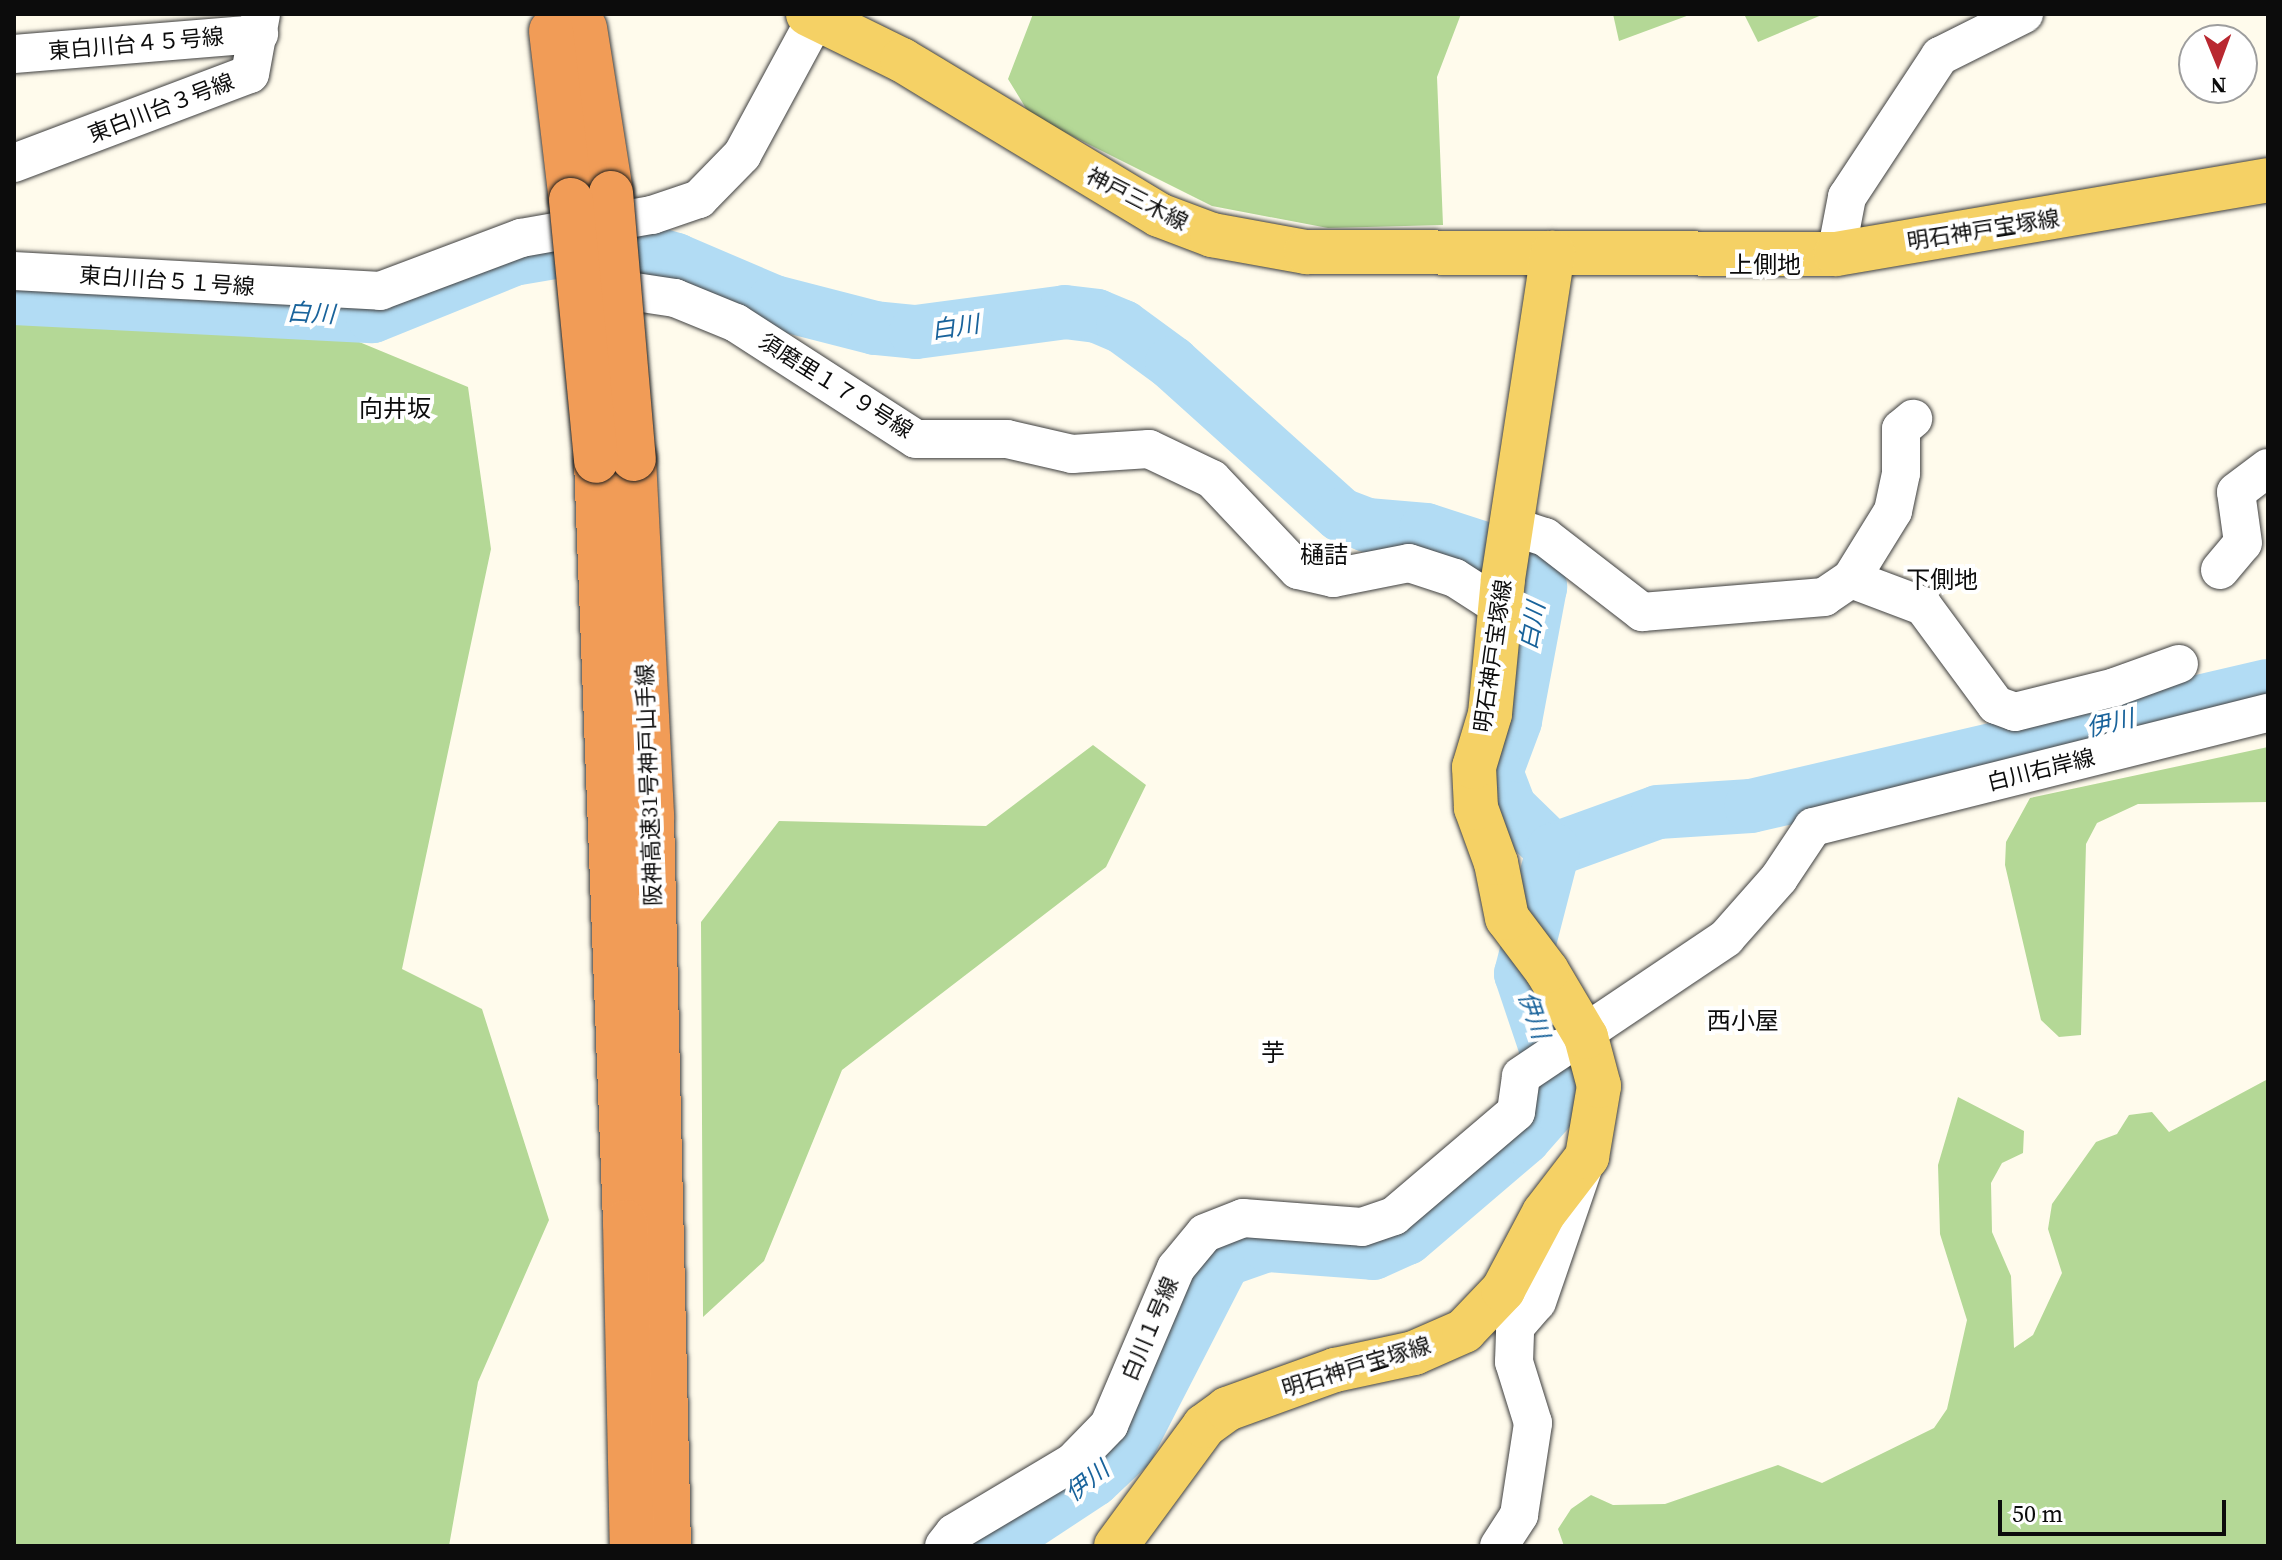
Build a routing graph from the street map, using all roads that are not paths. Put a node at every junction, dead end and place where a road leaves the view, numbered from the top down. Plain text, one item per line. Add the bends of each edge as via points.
1 (2024, 14) edge
2 (812, 16) edge
3 (260, 24) edge
4 (568, 29) dead end
5 (14, 54) edge
6 (14, 163) edge
7 (2268, 180) edge
8 (582, 208) junction
9 (1553, 253) junction
10 (1836, 254) junction
11 (14, 271) edge
12 (1913, 419) dead end
13 (2268, 468) edge
14 (1514, 527) junction
15 (2220, 570) dead end
16 (1851, 579) junction
17 (1502, 593) junction
18 (2179, 664) dead end
19 (2115, 687) junction
20 (2268, 713) edge
21 (2134, 746) junction
22 (1586, 1037) junction
23 (1587, 1157) junction
24 (642, 1223) junction
25 (632, 1546) edge
26 (669, 1546) edge
27 (944, 1546) edge
28 (1116, 1546) edge
29 (1499, 1546) edge

1 - 10 street via 1940,56 1847,197
2 - 8 street, 東白川台５１号線 via 742,155 699,199 652,215
2 - 9 main road, 神戸三木線 via 902,60 1122,196 1212,235 1353,256
3 - 5 street, 東白川台４５号線
3 - 6 street, 東白川台３号線 via 250,74
4 - 8 highway, 阪神高速31号神戸山手線
7 - 10 main road, 明石神戸宝塚線
8 - 11 street, 東白川台５１号線 via 521,238 380,291
8 - 17 street, 須磨里１７９号線 via 569,282 675,298 736,323 916,439 1007,439 1072,454 1149,449 1212,479 1298,570 1333,578 1409,563
8 - 24 highway, 阪神高速31号神戸山手線, bridge via 652,816
9 - 10 main road, 明石神戸宝塚線
9 - 14 main road, 明石神戸宝塚線
12 - 16 street via 1901,429 1901,473 1893,511
13 - 15 street via 2236,492 2243,543
14 - 16 street via 1545,537 1642,612 1824,597
14 - 17 main road, 明石神戸宝塚線
16 - 19 street via 1923,606 1996,705 2015,712
17 - 22 main road, 明石神戸宝塚線 via 1490,714 1474,767 1476,808 1496,863 1507,918 1547,971
18 - 19 street
19 - 21 street
20 - 21 street, 白川右岸線
21 - 22 street, 白川右岸線 via 1813,827 1779,878 1726,938
22 - 23 main road, 明石神戸宝塚線 via 1599,1086
22 - 27 street, 白川１号線 via 1521,1076 1516,1112 1394,1216 1362,1227 1243,1218 1205,1233 1176,1268 1109,1425 1073,1462 954,1533
23 - 28 main road, 明石神戸宝塚線 via 1544,1213 1503,1290 1464,1331 1414,1353 1335,1370 1227,1409 1204,1426
23 - 29 street via 1537,1302 1515,1327 1514,1362 1533,1423 1519,1515
24 - 25 highway, 阪神高速31号神戸山手線
24 - 26 highway, 阪神高速31号神戸山手線

